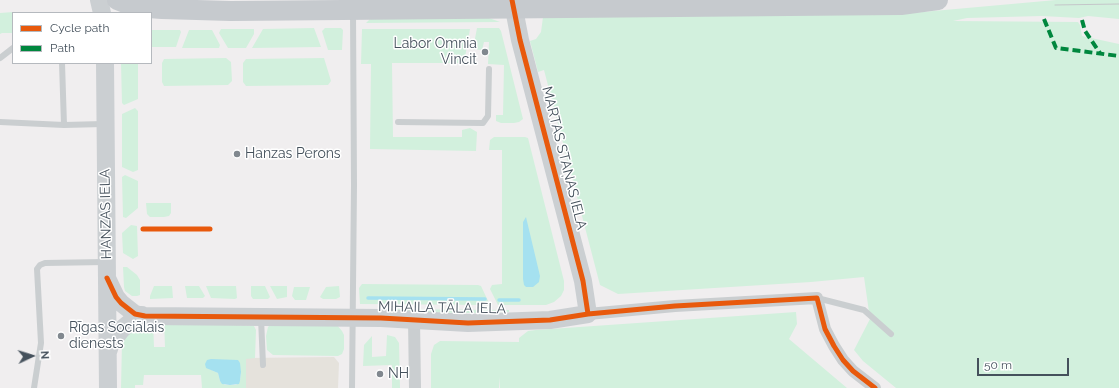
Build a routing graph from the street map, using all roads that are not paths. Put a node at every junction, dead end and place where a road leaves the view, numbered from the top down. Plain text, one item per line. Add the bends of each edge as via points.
1 (99, 0) edge
2 (116, 0) edge
3 (938, 0) edge
4 (905, 2) edge
5 (513, 5) edge
6 (353, 10) junction
7 (102, 12) edge
8 (12, 49) edge
9 (0, 58) edge
10 (62, 64) edge
11 (105, 64) edge
12 (489, 69) dead end
13 (0, 122) edge
14 (398, 122) dead end
15 (483, 123) junction
16 (105, 124) junction
17 (64, 125) junction
18 (488, 128) dead end
19 (106, 270) junction
20 (817, 298) junction
21 (588, 314) junction
22 (142, 315) junction
23 (261, 317) junction
24 (352, 318) junction
25 (414, 319) junction
26 (890, 334) dead end
27 (108, 352) junction
28 (263, 365) dead end
29 (34, 388) edge
30 (108, 388) edge
31 (352, 388) edge
32 (415, 388) edge
33 (875, 388) edge

1 - 7 street
2 - 6 main road via 135,7 162,9
3 - 4 main road
4 - 5 main road
5 - 6 main road
5 - 21 street, MARTAS STAŅAS IELA via 583,281
6 - 24 lane
8 - 9 lane
10 - 17 lane
11 - 16 street, HANZAS IELA
12 - 15 lane via 488,116
13 - 17 lane
14 - 15 lane
15 - 18 lane
16 - 17 lane
16 - 19 street, HANZAS IELA
19 - 22 street, MIHAILA TĀLA IELA via 116,297 130,311
19 - 27 street, HANZAS IELA
19 - 29 lane via 44,263 37,269 41,343
20 - 21 street, MIHAILA TĀLA IELA
20 - 26 lane via 864,310
20 - 33 street via 825,329 834,346 853,370
21 - 25 street, MIHAILA TĀLA IELA via 550,320 510,322 468,323
22 - 23 street, MIHAILA TĀLA IELA
22 - 27 street via 117,335
23 - 24 street, MIHAILA TĀLA IELA
23 - 28 lane
24 - 25 street, MIHAILA TĀLA IELA
24 - 31 lane
25 - 32 street
27 - 30 street, HANZAS IELA

